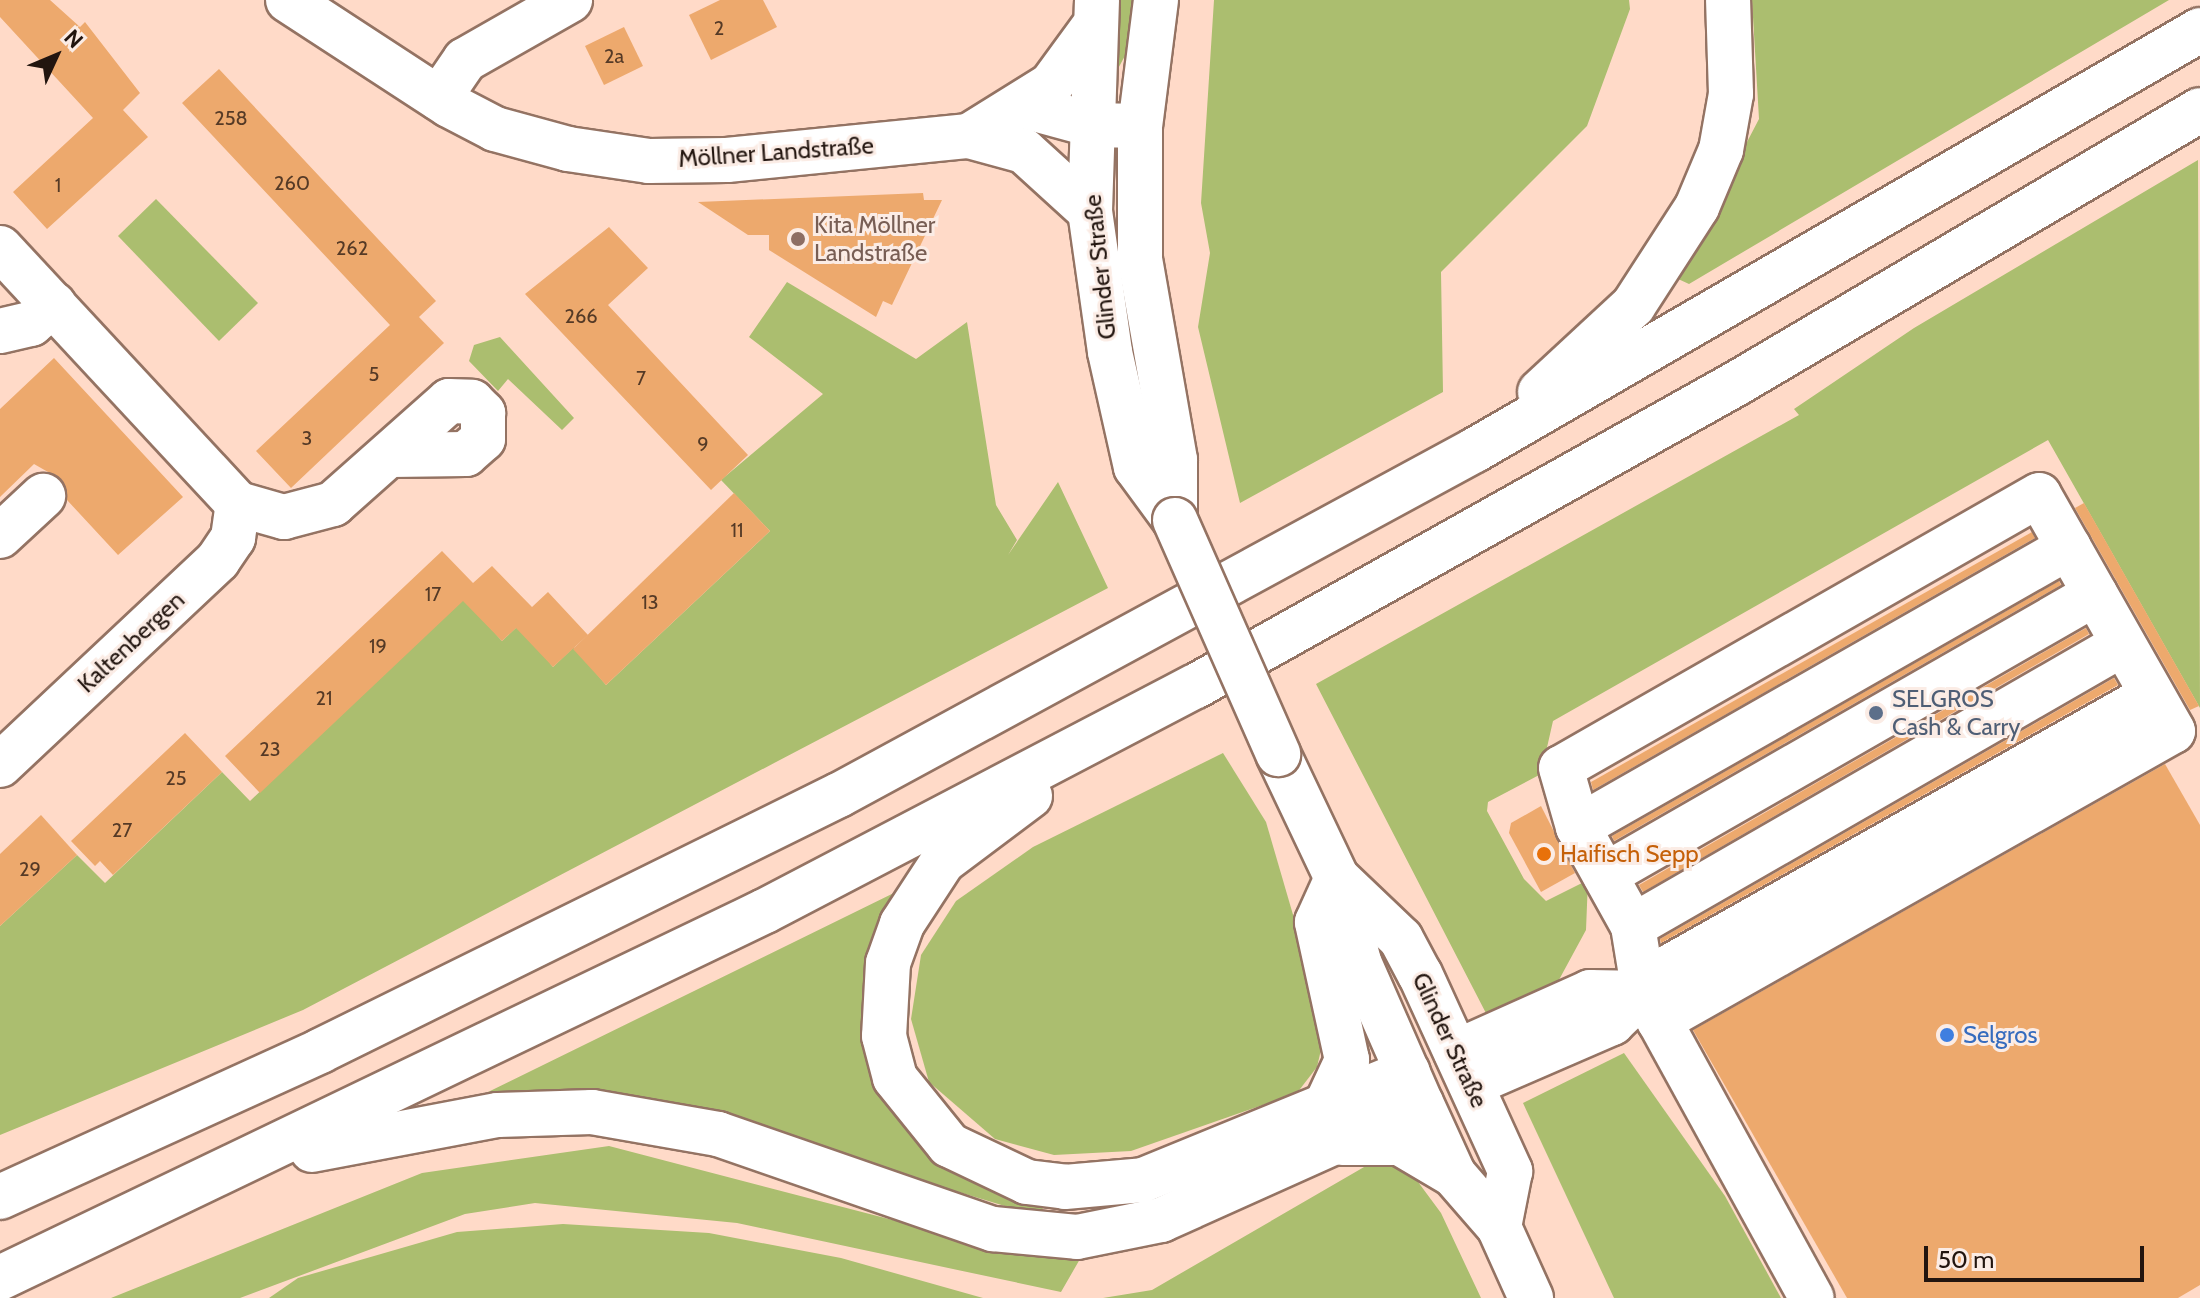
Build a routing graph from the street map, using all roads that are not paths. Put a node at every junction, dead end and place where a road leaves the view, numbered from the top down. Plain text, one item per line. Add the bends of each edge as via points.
1 (288, 0) edge
2 (570, 0) edge
3 (1156, 0) edge
4 (1728, 0) edge
5 (1095, 15) edge
6 (2200, 30) edge
7 (439, 98) junction
8 (1020, 105) junction
9 (2200, 110) edge
10 (1093, 125) junction
11 (1140, 126) junction
12 (969, 136) junction
13 (1024, 151) junction
14 (1090, 211) junction
15 (0, 248) edge
16 (54, 304) junction
17 (0, 331) edge
18 (1475, 450) junction
19 (391, 455) dead end
20 (43, 496) dead end
21 (238, 504) junction
22 (1175, 520) junction
23 (0, 536) edge
24 (2069, 547) junction
25 (2095, 594) junction
26 (2123, 644) junction
27 (1138, 716) junction
28 (0, 765) edge
29 (1578, 827) junction
30 (1605, 875) junction
31 (1337, 878) junction
32 (1633, 926) junction
33 (1652, 1007) junction
34 (1463, 1068) junction
35 (1414, 1088) junction
36 (1325, 1126) junction
37 (258, 1160) junction
38 (1454, 1175) junction
39 (0, 1197) edge
40 (1499, 1227) junction
41 (0, 1278) edge
42 (1531, 1298) edge
43 (1812, 1298) edge

1 - 7 main road, Möllner Landstraße
2 - 7 main road via 465,60
3 - 11 main road, Glinder Straße
4 - 18 main road via 1732,68 1721,150 1669,259 1617,323
5 - 8 main road, Möllner Landstraße via 1051,85
5 - 10 main road, Glinder Straße
6 - 18 main road
7 - 12 main road, Möllner Landstraße via 495,129 649,161
8 - 10 main road
8 - 12 main road, Möllner Landstraße
9 - 27 main road via 1739,382
10 - 11 main road
10 - 13 main road
10 - 14 main road, Glinder Straße
11 - 22 main road, Glinder Straße via 1140,259 1175,460
12 - 13 main road, Möllner Landstraße
13 - 14 main road, Möllner Landstraße
14 - 22 main road, Glinder Straße via 1110,352 1136,467
15 - 16 main road
16 - 17 main road via 31,324
16 - 21 main road
18 - 39 main road via 839,795 320,1051
19 - 21 main road via 344,497 309,513 260,515
20 - 23 main road
21 - 28 main road, Kaltenbergen via 233,538 218,560
22 - 31 main road, Glinder Straße, bridge
24 - 25 main road
24 - 29 main road
24 - 29 main road via 2039,495 1561,768
25 - 26 main road
25 - 30 main road
26 - 32 main road
26 - 33 main road via 2152,695 1671,966
27 - 36 main road via 943,861 926,884 902,924 882,998 895,1078 926,1123 973,1162 1065,1187 1171,1173
27 - 37 main road via 765,911
29 - 30 main road
30 - 32 main road
31 - 34 main road, Glinder Straße via 1401,939
31 - 35 main road, Glinder Straße via 1359,962
31 - 36 main road via 1317,922 1347,1060
32 - 33 main road
33 - 34 main road
33 - 43 main road
34 - 35 main road
34 - 40 main road, Glinder Straße via 1510,1171
35 - 36 main road
35 - 38 main road, Glinder Straße
36 - 37 main road via 1161,1220 1077,1237 993,1229 718,1134 592,1112 498,1115
36 - 38 main road via 1400,1143
37 - 41 main road
38 - 40 main road, Glinder Straße
40 - 42 main road, Glinder Straße

